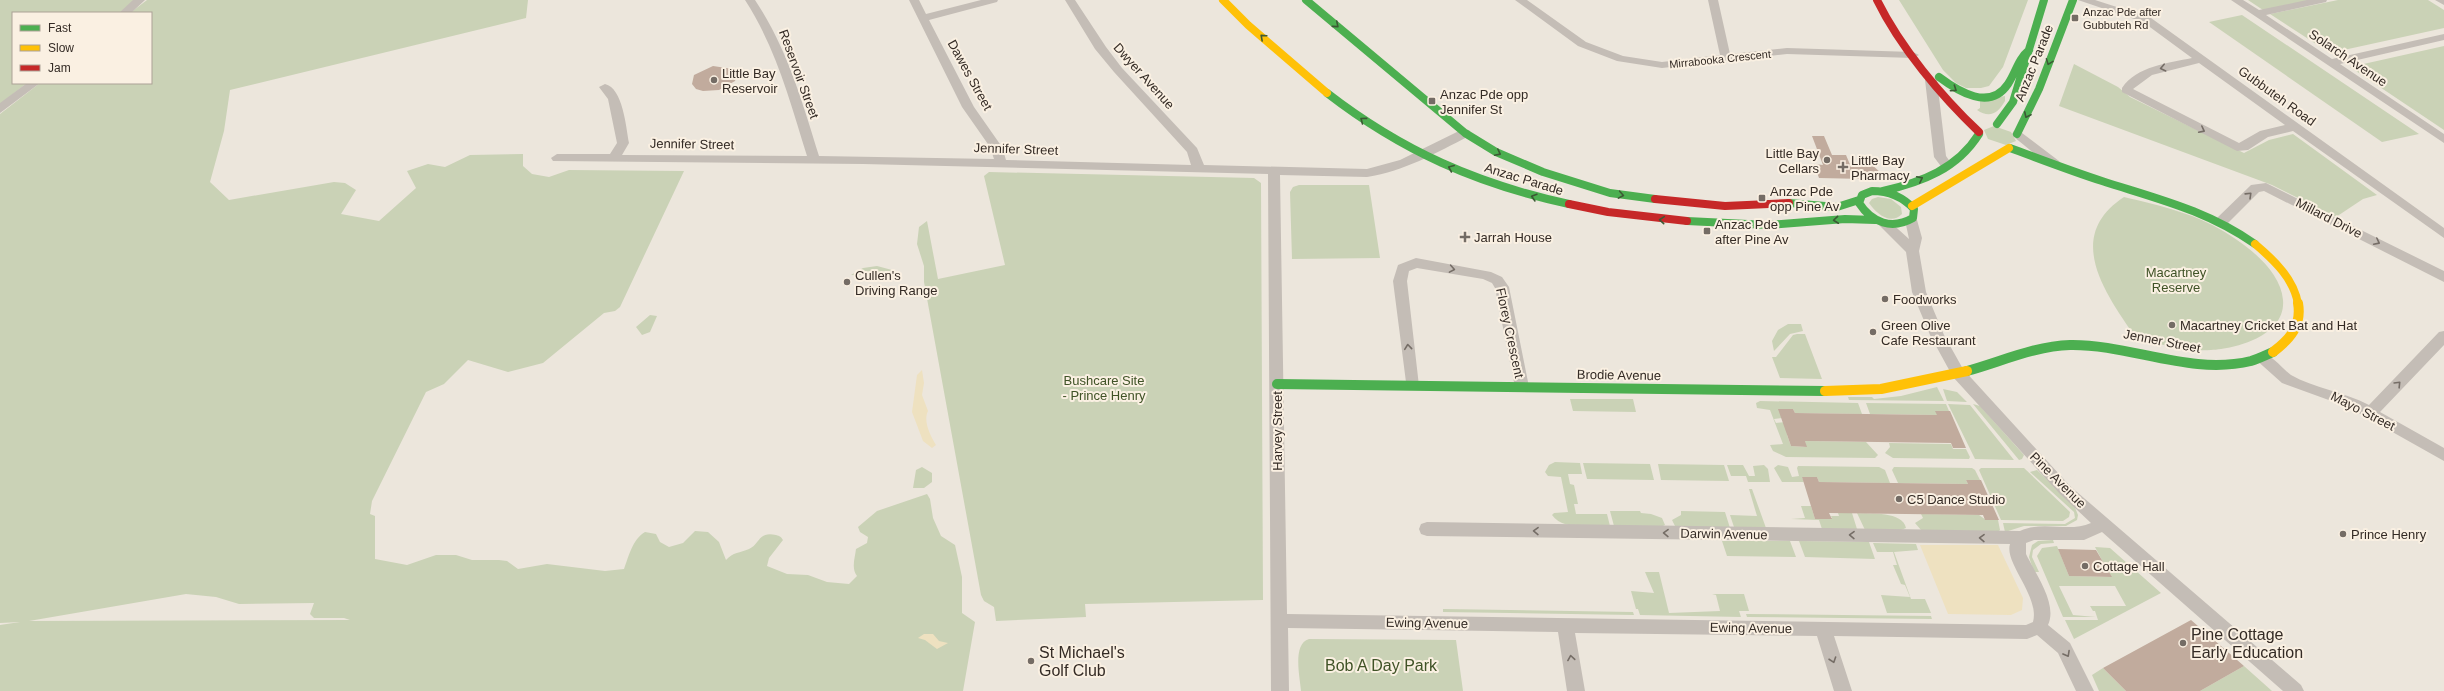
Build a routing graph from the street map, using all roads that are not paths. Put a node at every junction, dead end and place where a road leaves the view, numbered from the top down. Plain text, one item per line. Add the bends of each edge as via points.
1 (140, 0) edge
2 (750, 0) edge
3 (914, 0) edge
4 (993, 0) edge
5 (1070, 0) edge
6 (1223, 0) edge
7 (1306, 0) edge
8 (1520, 0) edge
9 (1713, 0) edge
10 (1877, 0) edge
11 (2044, 0) edge
12 (2074, 0) edge
13 (2083, 0) edge
14 (2236, 0) edge
15 (2322, 0) edge
16 (2440, 0) edge
17 (2444, 2) edge
18 (125, 12) edge
19 (2257, 14) junction
20 (924, 18) junction
21 (2444, 37) edge
22 (2029, 50) junction
23 (1913, 55) junction
24 (1726, 59) junction
25 (2201, 59) junction
26 (2330, 63) junction
27 (1931, 80) junction
28 (33, 84) edge
29 (605, 87) dead end
30 (1941, 92) junction
31 (0, 109) edge
32 (1975, 114) dead end
33 (1991, 123) junction
34 (2295, 127) junction
35 (1465, 133) junction
36 (1979, 133) junction
37 (2017, 134) junction
38 (2444, 139) edge
39 (2009, 148) junction
40 (1420, 154) junction
41 (615, 157) junction
42 (557, 158) dead end
43 (814, 160) junction
44 (1001, 164) junction
45 (2054, 164) junction
46 (1947, 166) junction
47 (1199, 169) junction
48 (1274, 171) junction
49 (1883, 191) junction
50 (1859, 200) junction
51 (1912, 206) junction
52 (1911, 220) junction
53 (1879, 222) junction
54 (2221, 222) junction
55 (2444, 234) edge
56 (1912, 251) junction
57 (2444, 277) edge
58 (2444, 336) edge
59 (2261, 358) junction
60 (1958, 373) junction
61 (1277, 384) junction
62 (1412, 386) junction
63 (1522, 387) junction
64 (2371, 412) junction
65 (2444, 455) edge
66 (2104, 524) junction
67 (1427, 529) dead end
68 (2021, 538) junction
69 (1278, 621) junction
70 (1565, 625) junction
71 (2039, 627) junction
72 (1823, 629) junction
73 (1280, 691) edge
74 (1576, 691) edge
75 (1844, 691) edge
76 (2085, 691) edge
77 (2295, 691) edge

1 - 18 street
2 - 43 street, Reservoir Street via 767,26 782,62
3 - 20 street, Dawes Street
4 - 20 street
5 - 47 street, Dwyer Avenue via 1101,49 1118,70 1194,150
40 -> 6 main road, Anzac Parade via 1376,130 1334,98
7 -> 35 main road, Anzac Parade
8 - 24 street, Mirrabooka Crescent via 1582,44 1621,59 1662,66
9 - 24 street
10 - 23 main road via 1890,24
11 - 22 main road, Anzac Parade
12 -> 37 main road, Anzac Parade
13 - 25 street, Gubbuteh Road via 2142,17
14 - 19 street, Solarch Avenue
15 - 19 street
16 - 17 street
19 - 26 street, Solarch Avenue
20 - 44 street, Dawes Street via 968,107 996,146
21 - 26 street
23 -> 22 main road via 1958,92 1985,98 1998,95 2005,88 2017,60
22 - 33 main road, Anzac Parade via 2013,102
23 - 24 street, Mirrabooka Crescent via 1787,51
23 - 27 main road
25 - 34 street, Gubbuteh Road
25 -> 34 street via 2154,70 2126,90 2238,147 2244,147 2264,134
26 - 38 street, Solarch Avenue
27 - 30 main road
27 - 46 street via 1940,157
28 - 31 street
29 - 41 street via 614,98 623,143
30 - 32 main road
30 - 36 main road via 1959,115
33 - 36 main road, Anzac Parade via 1982,126
33 - 37 main road via 2008,127
34 - 55 street, Gubbuteh Road
35 - 40 street, Jennifer Street
35 -> 50 main road, Anzac Parade via 1496,152 1543,172 1590,188 1629,196 1724,206 1799,203 1837,207
36 - 39 main road, Jenner Street via 1990,143
36 - 46 main road via 1970,152
37 - 39 main road, Anzac Parade via 2020,143
37 - 45 street, Jenner Street
39 - 45 main road, Jenner Street
39 - 51 main road
40 - 48 street, Jennifer Street via 1382,172
53 -> 40 main road, Anzac Parade via 1855,219 1776,226 1617,215 1520,193 1483,181
41 - 42 street, Jennifer Street
41 - 43 street, Jennifer Street
43 - 44 street, Jennifer Street
44 - 47 street, Jennifer Street
45 - 54 main road, Jenner Street via 2102,182 2181,204
49 -> 46 main road via 1902,188
47 - 48 street, Jennifer Street
48 - 61 street, Harvey Street
49 - 50 main road, Anzac Parade via 1868,192
49 - 51 main road via 1900,196
50 - 53 main road via 1862,211
51 - 52 main road via 1914,214
52 - 53 main road, Anzac Parade via 1900,225
52 - 56 street, Pine Avenue via 1916,238
53 - 56 street via 1903,240
54 -> 57 street, Millard Drive via 2255,188 2266,187
54 - 59 main road, Jenner Street via 2249,239 2270,257 2288,279 2298,300 2300,319 2293,336 2281,348
56 - 60 street, Pine Avenue via 1919,292 1937,335
64 -> 58 street
59 - 60 main road, Jenner Street via 2239,362 2200,363 2114,346 2074,344 2044,349
59 - 64 street, Mayo Street via 2287,378 2342,398
60 - 63 main road, Brodie Avenue via 1896,388 1863,391
60 - 66 street, Pine Avenue via 2053,478
61 - 62 main road, Brodie Avenue
61 - 69 street, Harvey Street
62 - 63 main road, Brodie Avenue
62 -> 63 street, Florey Crescent via 1400,281 1403,268 1416,263 1486,275 1498,281 1502,286
64 - 65 street, Mayo Street
66 - 68 street via 2084,533 2032,533
66 - 77 street, Pine Avenue
68 -> 67 street, Darwin Avenue
68 - 71 street via 2017,547 2018,554 2043,610 2044,617
69 - 70 street, Ewing Avenue
69 - 73 street, Harvey Street
70 - 72 street, Ewing Avenue
74 -> 70 street
71 - 72 street, Ewing Avenue via 2022,633
71 -> 76 street via 2064,648
72 -> 75 street

